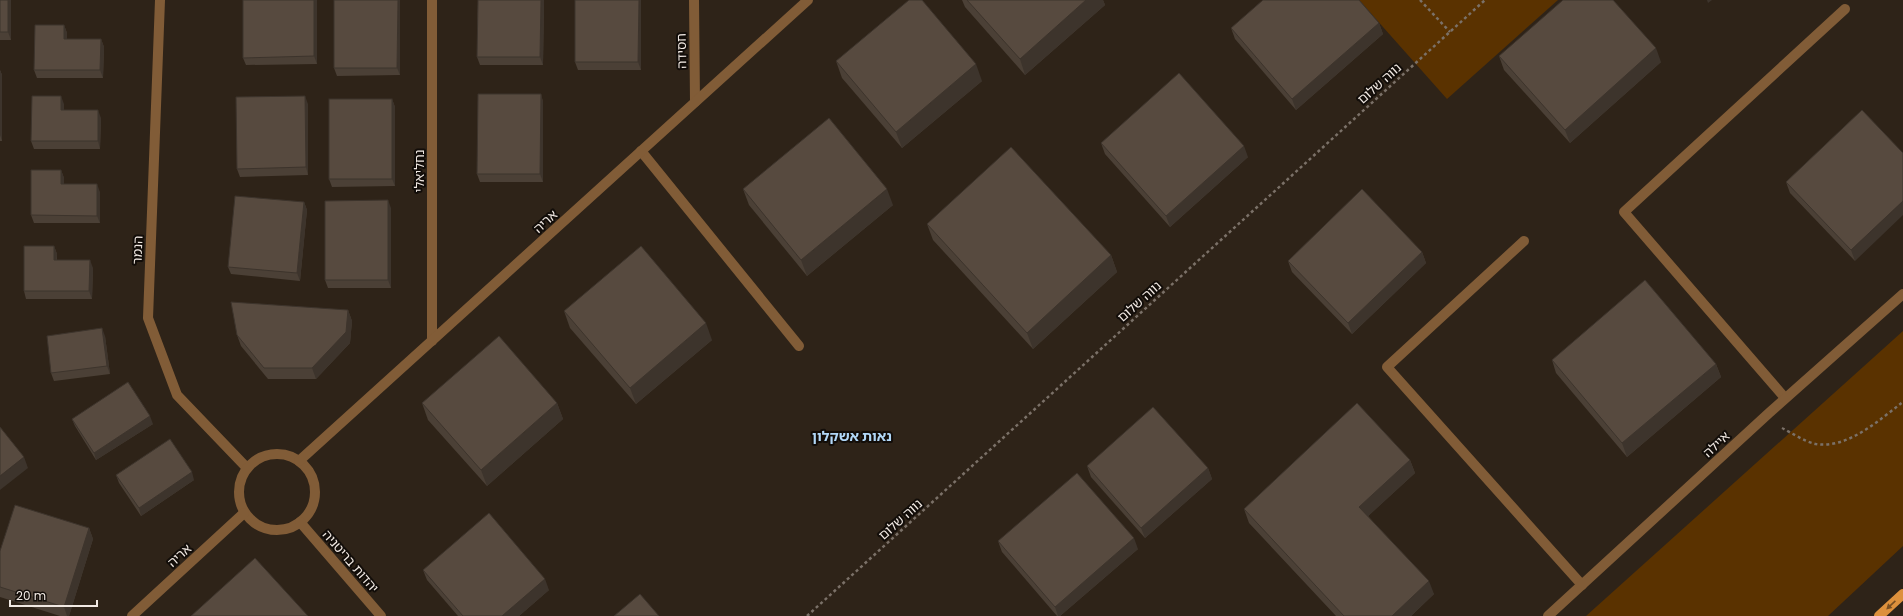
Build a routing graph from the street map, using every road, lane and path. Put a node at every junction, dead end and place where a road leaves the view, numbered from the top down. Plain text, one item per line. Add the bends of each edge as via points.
1 (160, 0) edge
2 (432, 0) edge
3 (694, 0) edge
4 (808, 0) edge
5 (1420, 0) edge
6 (1485, 0) edge
7 (1845, 9) dead end
8 (1450, 32) junction
9 (695, 102) junction
10 (641, 151) junction
11 (1524, 241) dead end
12 (1903, 294) edge
13 (432, 341) junction
14 (800, 346) dead end
15 (1785, 398) junction
16 (1903, 402) edge
17 (1769, 413) junction
18 (299, 461) junction
19 (247, 468) junction
20 (244, 513) junction
21 (300, 522) junction
22 (1582, 585) junction
23 (1903, 594) edge
24 (132, 616) edge
25 (381, 616) edge
26 (807, 616) edge
27 (1548, 616) edge
28 (1879, 616) edge

1 - 19 street, הנמר via 148,318 177,395
2 - 13 street, נחליאלי
3 - 9 street, חסידה
4 - 9 street, אריה
5 - 8 path
6 - 8 path, נווה שלום
7 - 15 street via 1624,212
8 - 26 path, נווה שלום
9 - 10 street, אריה
10 - 13 street, אריה
10 - 14 street
11 - 22 street via 1386,367
12 - 15 street, איילה
13 - 18 street, אריה
15 - 17 street, איילה
16 - 17 path via 1877,422 1842,442 1816,444 1780,427
17 - 22 street, איילה
18 - 19 street via 289,456 271,455 255,460
18 - 21 street via 308,469 315,491 308,514
19 - 20 street via 238,490
20 - 21 street via 253,522 277,531
20 - 24 street, אריה
21 - 25 street, יהדות בריטניה
22 - 27 street, איילה
23 -> 28 main road

